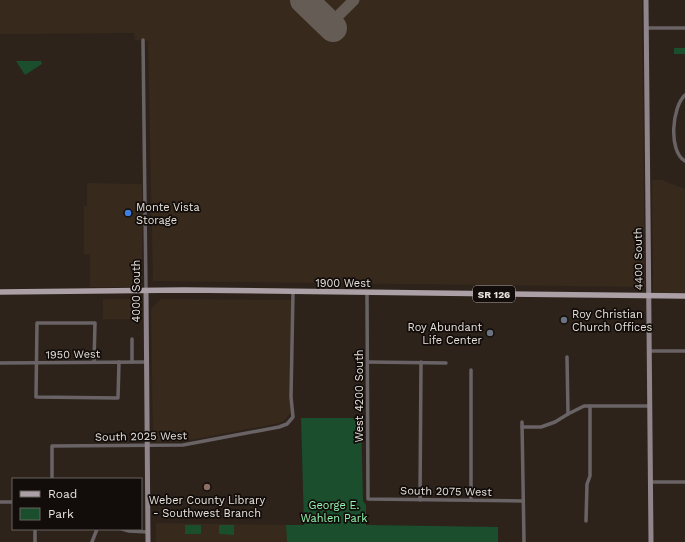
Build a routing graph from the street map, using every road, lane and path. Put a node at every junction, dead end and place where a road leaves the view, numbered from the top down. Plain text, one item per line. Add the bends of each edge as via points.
1 (646, 0) edge
2 (646, 28) junction
3 (685, 28) edge
4 (143, 40) dead end
5 (685, 95) edge
6 (685, 161) edge
7 (146, 291) junction
8 (0, 292) edge
9 (293, 292) junction
10 (367, 293) junction
11 (649, 296) junction
12 (685, 296) edge
13 (132, 339) dead end
14 (649, 351) junction
15 (685, 351) edge
16 (567, 357) dead end
17 (94, 362) junction
18 (119, 362) junction
19 (132, 362) junction
20 (146, 362) junction
21 (368, 362) junction
22 (421, 362) junction
23 (0, 363) edge
24 (446, 363) dead end
25 (38, 364) junction
26 (470, 370) dead end
27 (590, 406) junction
28 (650, 406) junction
29 (568, 414) junction
30 (522, 422) dead end
31 (522, 427) junction
32 (147, 445) junction
33 (52, 478) edge
34 (650, 482) junction
35 (685, 482) edge
36 (368, 499) joint
37 (420, 500) junction
38 (471, 500) junction
39 (523, 501) junction
40 (0, 502) edge
41 (12, 502) edge
42 (586, 521) dead end
43 (35, 530) edge
44 (97, 530) edge
45 (126, 530) edge
46 (148, 532) junction
47 (34, 542) edge
48 (92, 542) edge
49 (148, 542) edge
50 (524, 542) edge
51 (651, 542) edge

1 - 2 street, 4400 South
2 - 3 street
2 - 11 street, 4400 South
4 - 7 street, 4000 South
5 - 6 street via 677,107 675,118 675,146 678,155
7 - 8 main road, 1900 West / SR 126
7 - 9 main road, 1900 West / SR 126
7 - 20 street, 4000 South
9 - 10 main road, 1900 West / SR 126
9 - 32 street, South 2025 West via 293,417 290,421 279,427 183,445
10 - 11 main road, 1900 West / SR 126
10 - 21 street, West 4200 South
11 - 12 main road, 1900 West / SR 126
11 - 14 street, 4400 South
13 - 19 street
14 - 15 street
14 - 28 street, 4400 South
16 - 29 street
17 - 18 street, 1950 West
17 - 25 street, 1950 West
17 - 25 street via 95,324 38,323
18 - 19 street, 1950 West
18 - 25 street via 118,398 36,397
19 - 20 street, 1950 West
20 - 32 street, 4000 South
21 - 22 street
21 - 36 street, West 4200 South
22 - 24 street
22 - 37 street
23 - 25 street, 1950 West
26 - 38 street
27 - 28 street
27 - 29 street via 584,406
27 - 42 street via 590,476 587,484
28 - 34 street, 4400 South
29 - 31 street via 556,422 541,427
30 - 31 street
31 - 39 street
32 - 33 street, South 2025 West via 52,446
32 - 46 street, 4000 South
34 - 35 street
34 - 51 street, 4400 South
36 - 37 street, South 2075 West
37 - 38 street, South 2075 West
38 - 39 street, South 2075 West
39 - 50 street
40 - 41 street
43 - 47 street
44 - 48 street
45 - 46 street
46 - 49 street, 4000 South

